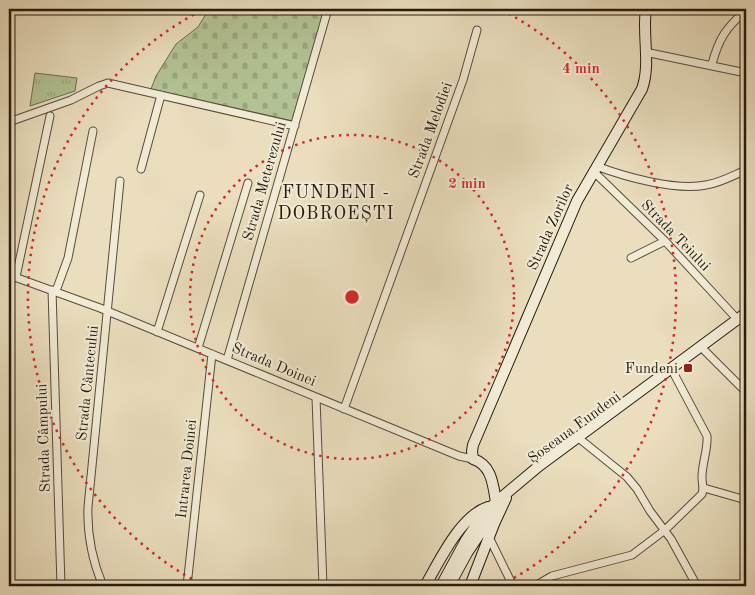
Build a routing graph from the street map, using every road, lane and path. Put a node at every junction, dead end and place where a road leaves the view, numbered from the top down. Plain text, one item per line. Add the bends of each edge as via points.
1 (328, 9) edge
2 (646, 9) edge
3 (746, 10) edge
4 (477, 30) dead end
5 (645, 52) junction
6 (712, 64) junction
7 (746, 72) edge
8 (161, 95) junction
9 (50, 116) dead end
10 (9, 122) edge
11 (295, 126) junction
12 (93, 131) dead end
13 (595, 168) junction
14 (141, 169) dead end
15 (746, 170) edge
16 (120, 181) dead end
17 (248, 183) dead end
18 (200, 196) dead end
19 (665, 241) junction
20 (631, 258) dead end
21 (12, 276) edge
22 (54, 290) junction
23 (108, 312) junction
24 (743, 317) edge
25 (157, 332) junction
26 (198, 348) junction
27 (704, 350) junction
28 (212, 354) junction
29 (227, 360) junction
30 (673, 372) junction
31 (746, 392) edge
32 (316, 398) junction
33 (344, 409) junction
34 (581, 440) junction
35 (473, 459) junction
36 (704, 488) junction
37 (746, 500) edge
38 (494, 504) junction
39 (482, 530) junction
40 (665, 530) junction
41 (746, 584) edge
42 (61, 586) edge
43 (102, 586) edge
44 (186, 586) edge
45 (323, 586) edge
46 (425, 586) edge
47 (441, 586) edge
48 (449, 586) edge
49 (470, 586) edge
50 (513, 586) edge
51 (535, 586) edge
52 (697, 586) edge
53 (739, 586) edge

1 - 11 street, Strada Meterezului
2 - 5 main road, Strada Zorilor
3 - 6 street via 724,32
4 - 33 street, Strada Melodiei via 463,80
5 - 6 street
5 - 13 main road, Strada Zorilor via 646,76 642,89
6 - 7 street
8 - 10 street via 108,83
8 - 11 street
8 - 14 street
9 - 21 street, Strada Doinei
11 - 29 street, Strada Meterezului
12 - 22 street via 68,258
13 - 15 street via 659,183 690,186 714,184
13 - 19 street, Strada Teiului
13 - 35 main road, Strada Zorilor via 573,211 473,445
16 - 23 street, Strada Cântecului
17 - 26 street
18 - 25 street
19 - 20 street
19 - 24 street, Strada Teiului
21 - 22 street, Strada Doinei
22 - 23 street, Strada Doinei
22 - 42 street, Strada Câmpului
23 - 25 street, Strada Doinei
23 - 43 street, Strada Cântecului via 88,526 91,554
24 - 27 main road, Șoseaua Fundeni
24 - 38 main road, Șoseaua Fundeni via 539,466
25 - 26 street, Strada Doinei
26 - 28 street, Strada Doinei
27 - 30 main road, Șoseaua Fundeni
27 - 31 street
28 - 29 street, Strada Doinei
28 - 44 street, Intrarea Doinei
29 - 32 street, Strada Doinei
30 - 34 main road, Șoseaua Fundeni
30 - 36 street via 707,436 702,478
32 - 33 street, Strada Doinei
32 - 45 street
33 - 35 street, Strada Doinei
34 - 39 main road, Șoseaua Fundeni via 506,498
34 - 40 street via 628,477
35 - 38 main road, Strada Doinei via 483,463 488,470
36 - 37 street
36 - 40 street via 699,498
38 - 39 main road, Șoseaua Fundeni
38 - 46 main road, Șoseaua Fundeni via 478,511 464,524
39 - 47 main road, Șoseaua Fundeni via 460,551
39 - 48 main road, Șoseaua Fundeni
39 - 49 main road, Șoseaua Fundeni
39 - 50 street
40 - 51 street via 632,555 552,576
40 - 52 street
41 - 53 street

